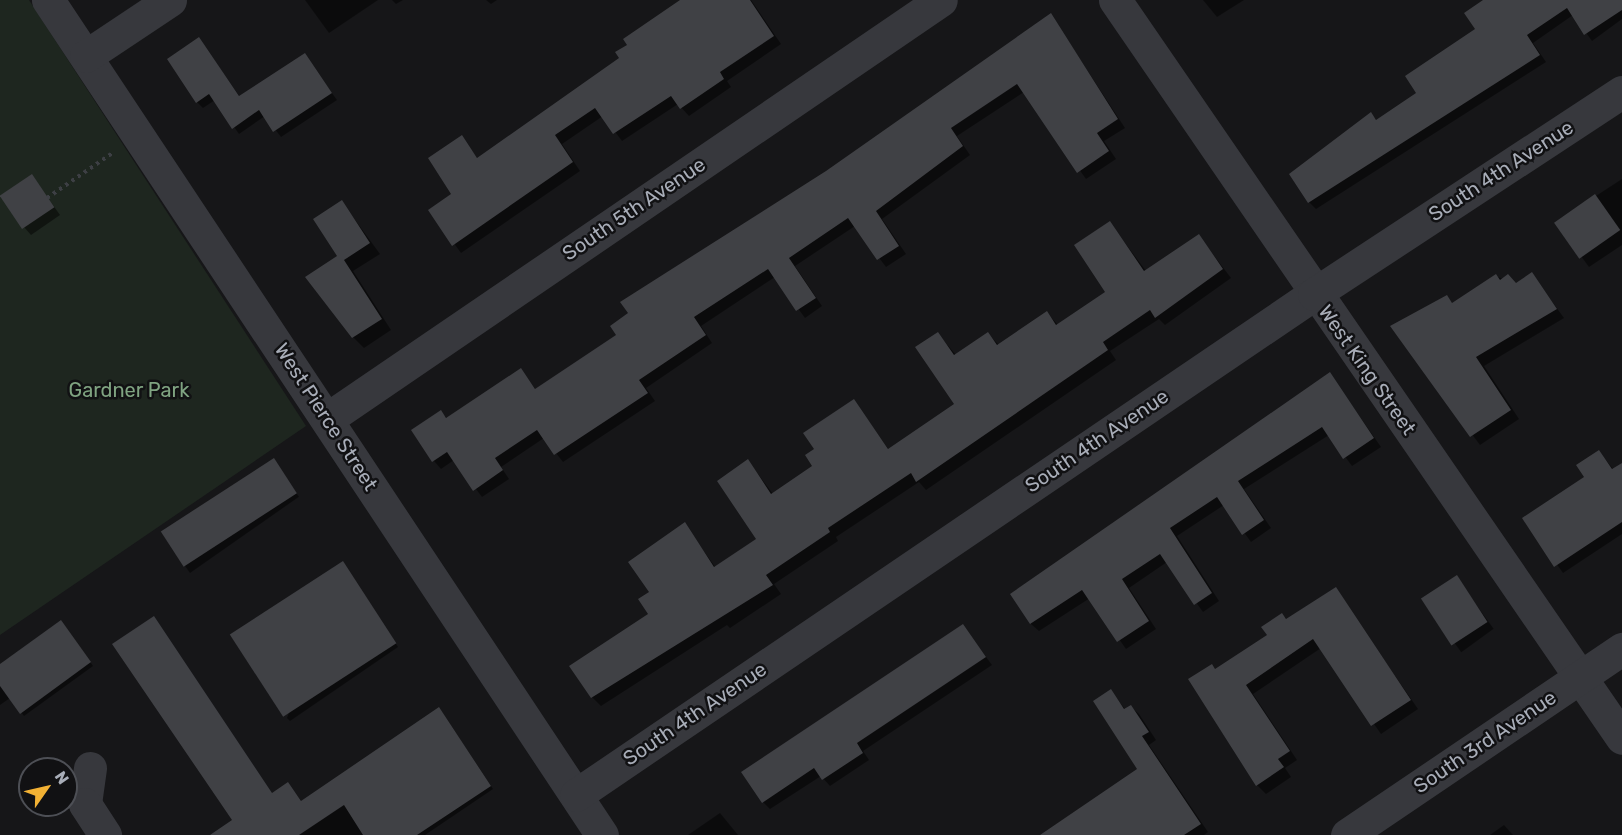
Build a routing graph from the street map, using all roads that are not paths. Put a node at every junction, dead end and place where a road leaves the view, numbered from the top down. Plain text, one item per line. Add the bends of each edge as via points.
1 (48, 0) edge
2 (170, 0) edge
3 (941, 0) edge
4 (1115, 0) edge
5 (87, 56) junction
6 (1622, 92) edge
7 (1314, 294) junction
8 (327, 419) junction
9 (1622, 649) edge
10 (1581, 677) junction
11 (1622, 738) edge
12 (90, 768) dead end
13 (576, 795) junction
14 (105, 835) edge
15 (602, 835) edge
16 (1347, 835) edge

1 - 5 street, West Pierce Street
2 - 5 street
3 - 8 street, South 5th Avenue
4 - 7 street, West King Street
5 - 8 street, West Pierce Street
6 - 7 street, South 4th Avenue
7 - 10 street, West King Street
7 - 13 street, South 4th Avenue
8 - 13 street, West Pierce Street
9 - 10 street, South 3rd Avenue
10 - 11 street, West King Street
10 - 16 street, South 3rd Avenue
12 - 14 street via 85,804
13 - 15 street, West Pierce Street

